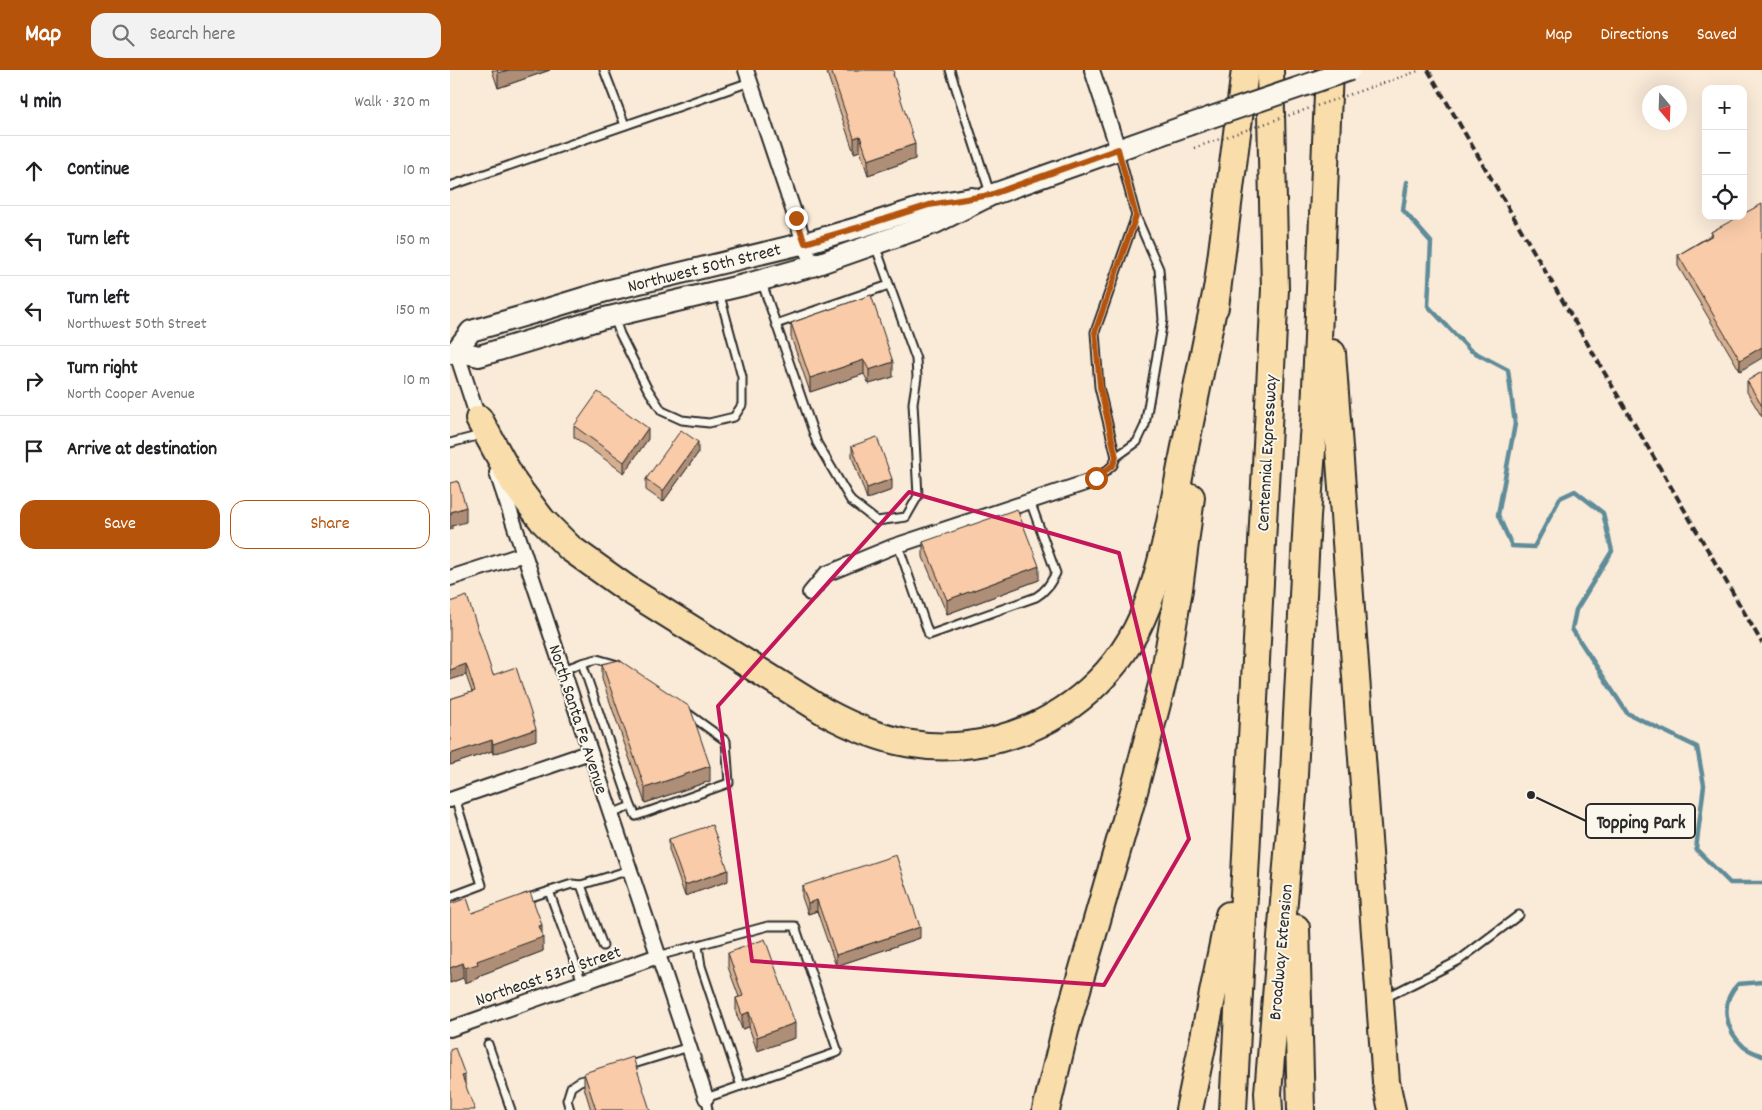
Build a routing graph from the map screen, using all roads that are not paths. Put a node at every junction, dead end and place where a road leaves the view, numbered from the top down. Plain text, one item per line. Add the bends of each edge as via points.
1 (604, 70) edge
2 (950, 70) edge
3 (1092, 70) edge
4 (1245, 70) edge
5 (1270, 70) edge
6 (1330, 70) edge
7 (1350, 70) edge
8 (748, 76) edge
9 (625, 125) junction
10 (1118, 149) junction
11 (450, 186) edge
12 (990, 195) junction
13 (1136, 216) junction
14 (1323, 239) junction
15 (805, 243) junction
16 (874, 244) junction
17 (812, 266) junction
18 (762, 280) junction
19 (889, 285) junction
20 (1217, 289) junction
21 (719, 291) junction
22 (614, 316) junction
23 (776, 324) junction
24 (452, 349) edge
25 (481, 426) junction
26 (450, 443) edge
27 (1116, 457) junction
28 (1096, 478) joint
29 (1030, 501) junction
30 (898, 545) junction
31 (524, 554) junction
32 (450, 578) edge
33 (810, 594) dead end
34 (582, 663) junction
35 (563, 670) junction
36 (628, 671) edge
37 (681, 709) edge
38 (590, 752) junction
39 (1293, 794) junction
40 (453, 799) edge
41 (632, 806) junction
42 (611, 814) junction
43 (1246, 836) junction
44 (630, 870) junction
45 (581, 885) junction
46 (550, 891) junction
47 (450, 897) edge
48 (516, 902) edge
49 (1519, 915) dead end
50 (603, 946) dead end
51 (698, 946) junction
52 (658, 956) junction
53 (582, 982) junction
54 (1380, 1001) junction
55 (450, 1029) edge
56 (488, 1044) dead end
57 (689, 1047) junction
58 (617, 1070) edge
59 (599, 1076) edge
60 (741, 1086) junction
61 (707, 1104) edge
62 (511, 1110) edge
63 (570, 1110) edge
64 (1046, 1110) edge
65 (1190, 1110) edge
66 (1233, 1110) edge
67 (1269, 1110) edge
68 (1301, 1110) edge
69 (1392, 1110) edge

1 - 9 lane
2 - 12 lane
3 - 10 street
4 - 20 highway
5 - 43 highway, Centennial Expressway via 1275,289
6 - 14 highway
7 - 10 main road, Northwest 50th Street, bridge
8 - 9 lane
8 - 15 street
9 - 11 lane
10 - 12 main road, Northwest 50th Street
10 - 13 lane
12 - 15 main road, Northwest 50th Street via 929,205
12 - 16 main road, Northwest 50th Street via 935,224
13 - 27 lane via 1095,332 1100,387
13 - 27 lane via 1159,268 1163,320 1145,425 1137,442
14 - 39 highway
14 - 54 highway
15 - 17 street
15 - 24 main road, Northwest 50th Street via 606,291 471,331
16 - 17 main road, Northwest 50th Street
16 - 19 lane
17 - 18 main road, Northwest 50th Street
18 - 21 main road, Northwest 50th Street
18 - 23 lane
19 - 23 lane
19 - 23 lane via 916,359 913,403 918,496 906,517 876,521 851,501 817,443
20 - 25 highway via 1164,553 1148,604 1133,636 1104,675 1066,709 1023,731 979,743 910,744 874,736 825,712 626,588 570,548 542,520 514,483
20 - 64 highway via 1179,589 1164,677
21 - 22 main road, Northwest 50th Street
21 - 22 lane via 742,378 742,405 734,417 709,423 682,420 662,411 647,388
22 - 24 main road, Northwest 50th Street via 478,356
24 - 25 street, North Santa Fe Avenue
25 - 26 lane
25 - 31 street, North Santa Fe Avenue
27 - 28 lane via 1113,465
28 - 29 street
29 - 30 street
29 - 30 lane via 1056,573 1045,592 929,635
30 - 33 street via 826,574
31 - 32 street
31 - 35 street, North Santa Fe Avenue
34 - 35 lane
34 - 36 lane via 597,659
34 - 41 lane
35 - 38 street, North Santa Fe Avenue
37 - 41 lane via 726,741 729,783 636,816
38 - 40 street
38 - 42 street, North Santa Fe Avenue
39 - 67 highway, Broadway Extension
39 - 68 highway
40 - 47 lane via 482,885
41 - 42 lane
42 - 44 street, North Santa Fe Avenue
43 - 65 highway
43 - 66 highway, Broadway Extension
44 - 45 lane
44 - 52 street, North Santa Fe Avenue
45 - 46 lane via 572,884
45 - 50 lane
46 - 48 lane
46 - 53 lane
49 - 54 lane via 1458,961
51 - 52 lane
51 - 60 lane via 701,966
51 - 60 lane via 768,926 795,926 838,1052
52 - 53 street, Northeast 53rd Street
52 - 57 street, North Santa Fe Avenue
53 - 55 street, Northeast 53rd Street
54 - 69 highway via 1386,1082
56 - 62 lane
57 - 58 lane
57 - 61 street, North Santa Fe Avenue
59 - 63 lane via 571,1087 567,1100
60 - 61 lane

